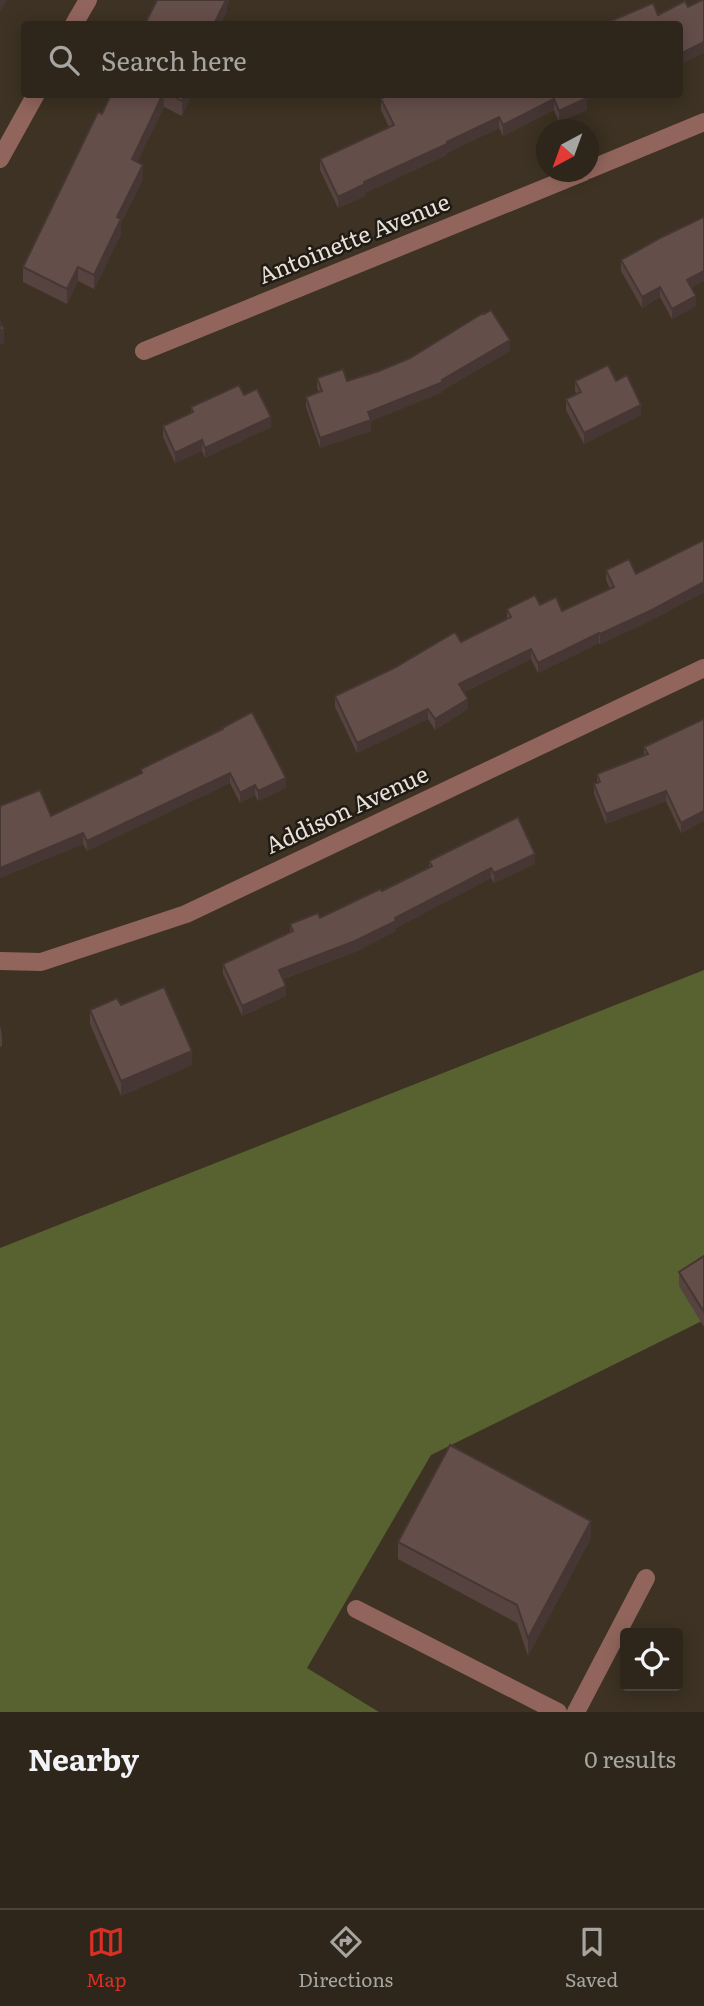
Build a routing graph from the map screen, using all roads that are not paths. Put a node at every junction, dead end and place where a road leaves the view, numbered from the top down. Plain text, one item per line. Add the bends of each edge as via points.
1 (88, 0) edge
2 (76, 21) edge
3 (34, 98) edge
4 (704, 122) edge
5 (0, 159) edge
6 (599, 166) edge
7 (559, 182) edge
8 (144, 351) dead end
9 (704, 668) edge
10 (0, 961) edge
11 (646, 1578) dead end
12 (356, 1609) dead end
13 (558, 1712) edge
14 (576, 1712) edge

1 - 2 street
3 - 5 street
4 - 6 street
7 - 8 street, Antoinette Avenue
9 - 10 street, Addison Avenue via 186,914 41,962
11 - 14 street
12 - 13 street

